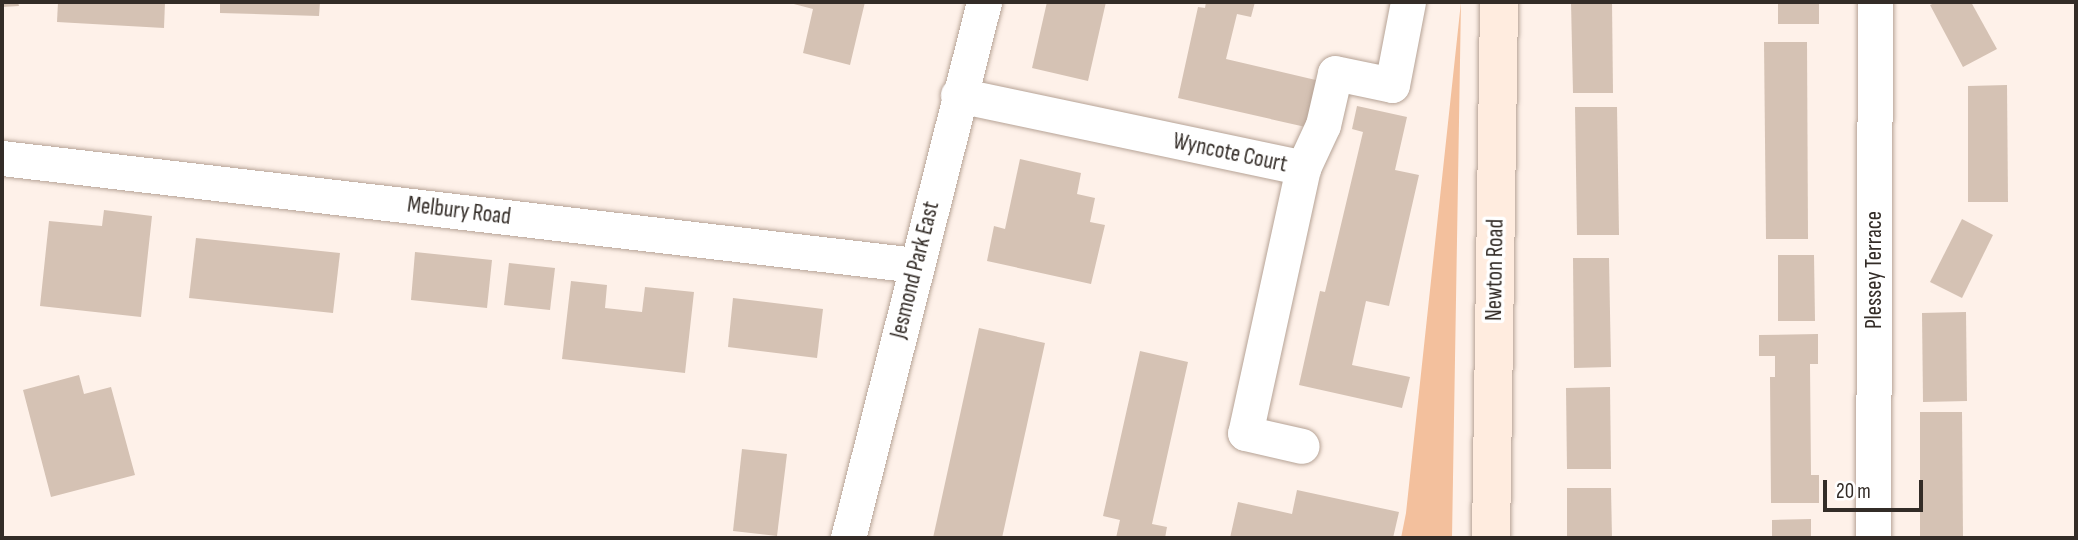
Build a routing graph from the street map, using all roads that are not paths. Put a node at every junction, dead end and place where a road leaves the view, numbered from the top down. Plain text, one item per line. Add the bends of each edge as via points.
1 (984, 2) edge
2 (1408, 2) edge
3 (1499, 2) edge
4 (1875, 2) edge
5 (958, 95) junction
6 (2, 158) edge
7 (1303, 168) junction
8 (916, 265) junction
9 (1302, 446) dead end
10 (848, 538) edge
11 (1491, 538) edge
12 (1873, 538) edge

1 - 5 street, Jesmond Park East
2 - 7 street via 1392,85 1335,73 1323,125
3 - 11 street, Newton Road
4 - 12 street, Plessey Terrace
5 - 7 street, Wyncote Court
5 - 8 street, Jesmond Park East
6 - 8 street, Melbury Road
7 - 9 street, Wyncote Court via 1245,433
8 - 10 street, Jesmond Park East

